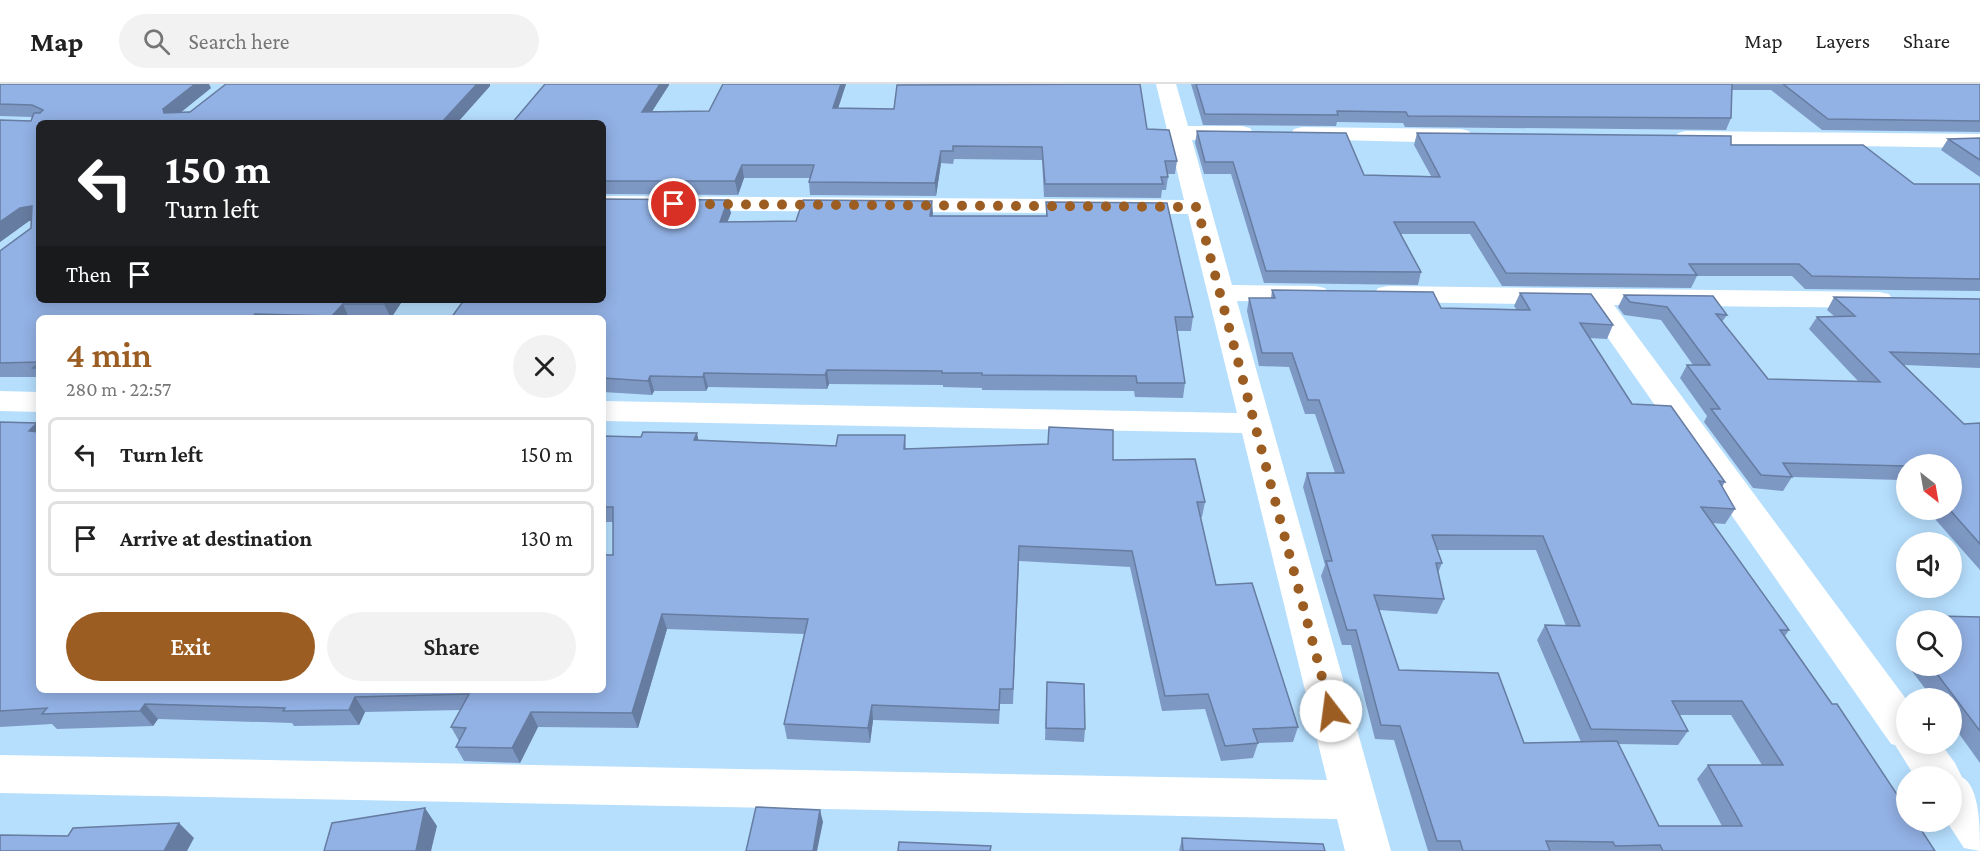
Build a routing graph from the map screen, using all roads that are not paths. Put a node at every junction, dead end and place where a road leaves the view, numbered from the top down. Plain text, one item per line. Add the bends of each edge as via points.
1 (1166, 84) edge
2 (1178, 133) junction
3 (1262, 134) edge
4 (1285, 134) edge
5 (1477, 136) edge
6 (1669, 138) edge
7 (1980, 141) edge
8 (606, 203) edge
9 (1197, 207) junction
10 (1221, 293) junction
11 (1593, 296) junction
12 (1908, 300) edge
13 (0, 401) edge
14 (36, 402) edge
15 (606, 411) edge
16 (1254, 423) junction
17 (1896, 717) edge
18 (0, 774) edge
19 (1355, 800) junction
20 (1962, 807) edge
21 (1980, 833) edge
22 (1368, 851) edge

1 - 2 street
2 - 3 street
2 - 9 street
4 - 5 street
6 - 7 street
8 - 9 street
9 - 10 street
10 - 11 street
10 - 16 street
11 - 12 street
11 - 17 street
13 - 14 street
15 - 16 street
16 - 19 street
18 - 19 street
19 - 22 street
20 - 21 street

